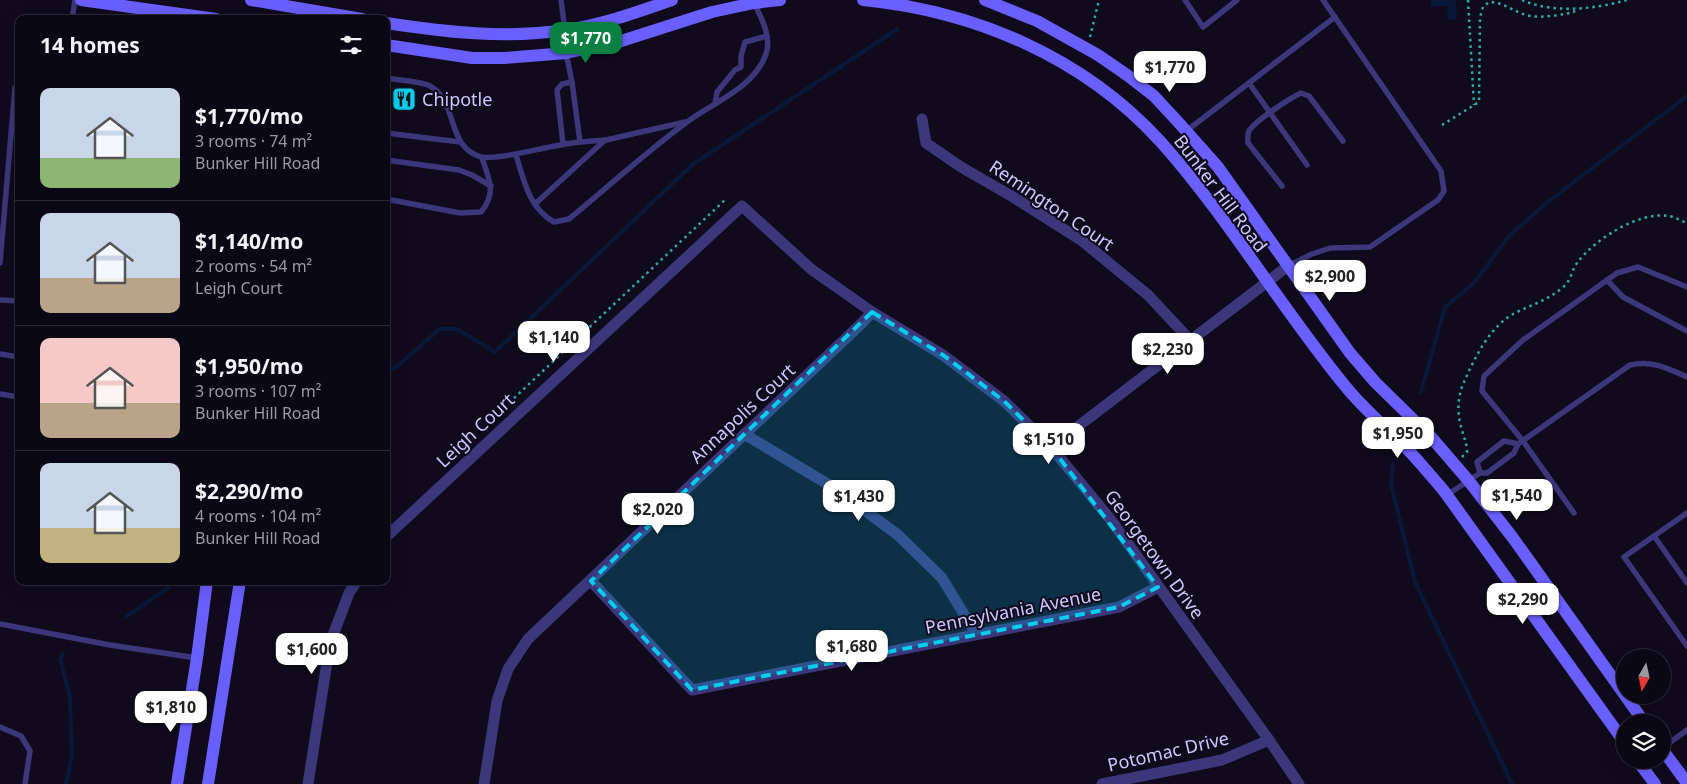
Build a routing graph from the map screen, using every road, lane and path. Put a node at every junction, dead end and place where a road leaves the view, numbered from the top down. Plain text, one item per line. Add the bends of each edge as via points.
1 (75, 0) edge
2 (81, 0) edge
3 (251, 0) edge
4 (561, 0) edge
5 (672, 0) edge
6 (780, 0) edge
7 (863, 0) edge
8 (985, 0) edge
9 (1099, 0) edge
10 (1185, 0) edge
11 (1237, 0) edge
12 (1323, 0) edge
13 (1468, 0) edge
14 (1522, 0) edge
15 (1627, 0) edge
16 (754, 1) edge
17 (1575, 8) junction
18 (297, 9) edge
19 (331, 11) edge
20 (73, 15) edge
21 (188, 15) edge
22 (346, 15) edge
23 (1335, 17) junction
24 (390, 24) edge
25 (565, 30) junction
26 (766, 36) junction
27 (1090, 38) dead end
28 (390, 46) edge
29 (566, 53) junction
30 (390, 79) edge
31 (572, 82) junction
32 (1249, 83) junction
33 (15, 88) edge
34 (715, 104) junction
35 (1474, 105) junction
36 (1271, 113) junction
37 (922, 120) dead end
38 (687, 122) junction
39 (1442, 125) dead end
40 (1186, 132) junction
41 (390, 133) edge
42 (606, 140) junction
43 (1343, 140) dead end
44 (460, 142) junction
45 (580, 142) junction
46 (563, 144) junction
47 (516, 155) junction
48 (482, 158) junction
49 (390, 161) edge
50 (1307, 165) dead end
51 (491, 186) junction
52 (1282, 186) dead end
53 (727, 198) dead end
54 (390, 200) edge
55 (535, 204) junction
56 (742, 206) joint
57 (1687, 223) edge
58 (0, 262) edge
59 (1288, 266) junction
60 (1607, 280) junction
61 (1266, 282) junction
62 (1687, 287) edge
63 (0, 300) edge
64 (15, 301) edge
65 (872, 312) junction
66 (1687, 331) edge
67 (1191, 341) junction
68 (0, 354) edge
69 (15, 356) edge
70 (1687, 377) edge
71 (0, 394) edge
72 (15, 396) edge
73 (495, 416) dead end
74 (744, 434) junction
75 (1520, 442) junction
76 (1051, 447) junction
77 (1461, 458) dead end
78 (1474, 476) junction
79 (1447, 495) junction
80 (1574, 513) dead end
81 (1687, 513) edge
82 (390, 533) edge
83 (1654, 536) junction
84 (591, 581) junction
85 (1687, 583) edge
86 (206, 585) edge
87 (239, 585) edge
88 (354, 585) edge
89 (1158, 587) junction
90 (0, 624) edge
91 (976, 634) junction
92 (1687, 646) edge
93 (197, 658) junction
94 (1638, 714) edge
95 (0, 727) edge
96 (1616, 730) edge
97 (1687, 730) edge
98 (1270, 740) junction
99 (1671, 742) edge
100 (1671, 761) edge
101 (1644, 769) edge
102 (1687, 783) edge
103 (25, 784) edge
104 (177, 784) edge
105 (208, 784) edge
106 (308, 784) edge
107 (484, 784) edge
108 (1102, 784) edge
109 (1299, 784) edge
110 (1655, 784) edge

1 - 20 lane
2 - 21 main road
3 - 18 main road
4 - 25 lane
5 - 25 main road via 625,16
6 - 16 main road
7 - 61 main road, Bunker Hill Road via 921,9 980,24 1015,38 1085,76 1125,107 1158,140 1202,192
8 - 40 main road, Bunker Hill Road via 1037,21 1098,55 1154,96
9 - 27 path
10 - 11 lane via 1203,27
12 - 23 lane
13 - 35 path
14 - 17 path via 1551,8
15 - 17 path
16 - 26 lane
16 - 29 main road via 618,42
17 - 35 path via 1574,12 1530,16 1497,2 1488,2 1480,17 1479,102
18 - 19 main road
19 - 22 main road
23 - 32 lane
23 - 59 lane via 1441,171 1444,191 1438,200 1370,247 1330,248
24 - 25 main road via 485,34
25 - 29 main road
26 - 34 lane via 766,53 755,74
26 - 34 lane via 746,42 741,67 717,92
28 - 29 main road via 472,58
29 - 31 lane
30 - 44 lane via 428,85 439,93
31 - 45 lane
31 - 46 lane via 562,84 557,90
32 - 36 lane
32 - 40 lane
33 - 58 lane
34 - 38 lane
35 - 39 path
36 - 43 lane via 1292,97 1301,93 1309,96
36 - 50 lane
36 - 52 lane via 1250,130 1248,143
37 - 67 street, Remington Court via 926,143 1081,240 1148,296
38 - 42 lane
38 - 55 lane via 568,219 554,222 543,216
40 - 59 main road, Bunker Hill Road via 1218,168
41 - 44 lane
42 - 45 lane
42 - 55 lane
44 - 48 lane via 469,152
45 - 46 lane
46 - 47 lane
47 - 48 lane
47 - 55 lane
48 - 51 lane
49 - 51 lane via 459,170
51 - 54 lane via 488,204 481,212 460,213
53 - 73 path
56 - 65 street, Georgetown Drive via 811,269
56 - 82 street, Leigh Court
57 - 77 path via 1670,216 1659,216 1640,219 1622,227 1576,264 1571,278 1562,288 1514,313 1497,326 1463,383 1458,415 1467,452
59 - 61 street
59 - 78 main road, Bunker Hill Road via 1350,353 1375,382
60 - 62 lane via 1617,273 1638,267
60 - 66 lane via 1623,297
60 - 75 lane via 1523,340 1484,376 1482,391
61 - 67 street
61 - 79 main road, Bunker Hill Road via 1347,388
63 - 64 lane
65 - 74 street, Annapolis Court
65 - 76 street, Georgetown Drive via 943,355 996,395
67 - 76 street
68 - 69 lane
70 - 75 lane via 1659,364 1630,364
71 - 72 lane
74 - 84 street, Annapolis Court
74 - 91 street via 836,489 898,535 942,578
75 - 78 lane via 1514,453 1487,473
75 - 78 lane via 1504,441 1477,462
75 - 80 lane
76 - 89 street, Georgetown Drive via 1111,520
78 - 79 lane
78 - 94 main road, Bunker Hill Road via 1513,538
79 - 96 main road, Bunker Hill Road
81 - 83 lane
83 - 85 lane
83 - 92 lane via 1624,557
84 - 91 street, Pennsylvania Avenue via 692,690
84 - 107 street, Annapolis Court via 528,639 508,669 497,700
86 - 93 main road
87 - 105 main road
88 - 106 street via 330,643
89 - 91 street, Pennsylvania Avenue via 1119,607
89 - 98 street, Georgetown Drive
90 - 93 lane
93 - 104 main road
95 - 103 lane via 21,736 30,751
97 - 99 lane
98 - 108 street, Potomac Drive via 1222,760
98 - 109 street, Georgetown Drive
100 - 102 main road
101 - 110 main road

